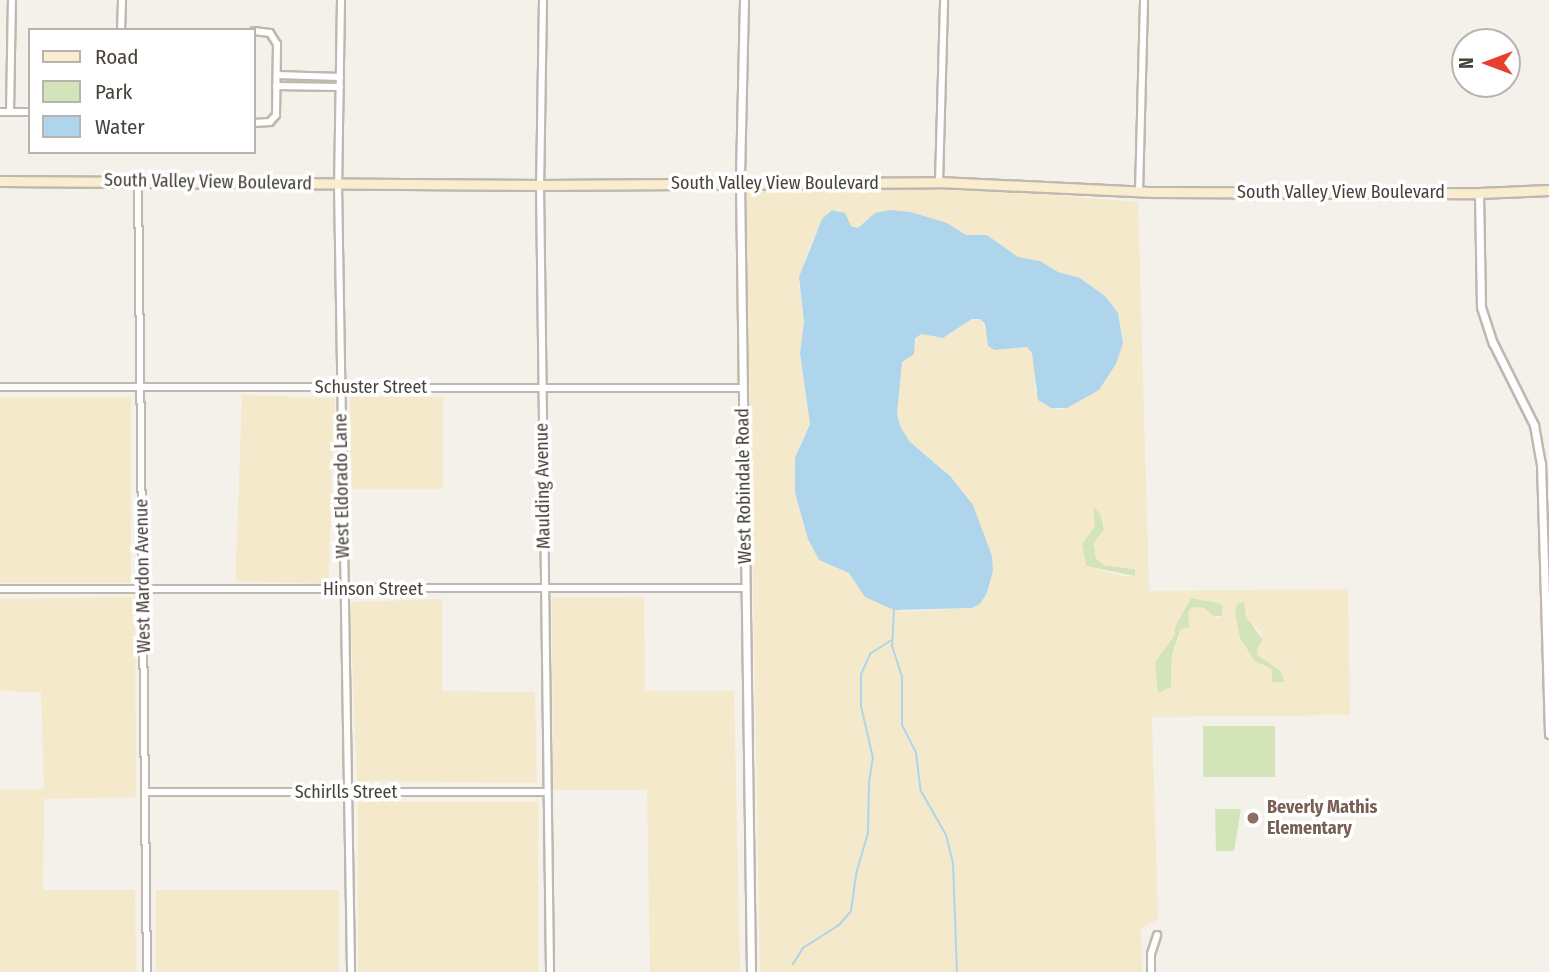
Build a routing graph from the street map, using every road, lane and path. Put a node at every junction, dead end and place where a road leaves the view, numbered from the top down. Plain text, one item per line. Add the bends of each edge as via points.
1 (12, 0) edge
2 (122, 0) edge
3 (341, 0) edge
4 (543, 0) edge
5 (744, 0) edge
6 (944, 0) edge
7 (1144, 0) edge
8 (121, 28) edge
9 (256, 32) edge
10 (276, 75) junction
11 (340, 77) junction
12 (276, 86) junction
13 (340, 87) junction
14 (0, 112) edge
15 (10, 112) junction
16 (28, 112) edge
17 (256, 123) edge
18 (0, 181) edge
19 (138, 181) junction
20 (740, 183) junction
21 (939, 183) junction
22 (338, 184) junction
23 (540, 184) junction
24 (1549, 190) edge
25 (1139, 192) junction
26 (1479, 193) junction
27 (0, 387) edge
28 (140, 387) junction
29 (341, 387) junction
30 (542, 388) junction
31 (743, 388) junction
32 (545, 588) junction
33 (746, 588) junction
34 (0, 589) edge
35 (143, 589) junction
36 (343, 589) junction
37 (1549, 734) edge
38 (145, 792) junction
39 (349, 792) junction
40 (547, 792) junction
41 (1157, 935) dead end
42 (147, 972) edge
43 (351, 972) edge
44 (550, 972) edge
45 (751, 972) edge
46 (1151, 972) edge

1 - 15 street
2 - 8 street
3 - 11 street, West Eldorado Lane
4 - 23 street, Maulding Avenue
5 - 20 street, West Robindale Road
6 - 21 street
7 - 25 street
9 - 10 street via 273,35
10 - 11 street
10 - 12 street
11 - 13 street, West Eldorado Lane
12 - 13 street
12 - 17 street via 274,119
13 - 22 street, West Eldorado Lane
14 - 15 street
15 - 16 street
18 - 19 main road, South Valley View Boulevard
19 - 22 main road, South Valley View Boulevard
19 - 28 street, West Mardon Avenue
20 - 21 main road, South Valley View Boulevard
20 - 23 main road, South Valley View Boulevard
20 - 31 street, West Robindale Road
21 - 25 main road, South Valley View Boulevard
22 - 23 main road, South Valley View Boulevard
22 - 29 street, West Eldorado Lane
23 - 30 street, Maulding Avenue
24 - 26 main road, South Valley View Boulevard
25 - 26 main road, South Valley View Boulevard
26 - 37 street via 1481,307 1493,343 1527,409 1538,445
27 - 28 street, Schuster Street
28 - 29 street, Schuster Street
28 - 35 street, West Mardon Avenue
29 - 30 street, Schuster Street
29 - 36 street, West Eldorado Lane
30 - 31 street, Schuster Street
30 - 32 street, Maulding Avenue
31 - 33 street, West Robindale Road
32 - 33 street, Hinson Street
32 - 36 street, Hinson Street
32 - 40 street, Maulding Avenue
33 - 45 street, West Robindale Road
34 - 35 street, Hinson Street
35 - 36 street, Hinson Street
35 - 38 street, West Mardon Avenue
36 - 39 street, West Eldorado Lane
38 - 39 street, Schirlls Street
38 - 42 street, West Mardon Avenue
39 - 40 street, Schirlls Street
39 - 43 street, West Eldorado Lane
40 - 44 street, Maulding Avenue
41 - 46 street

